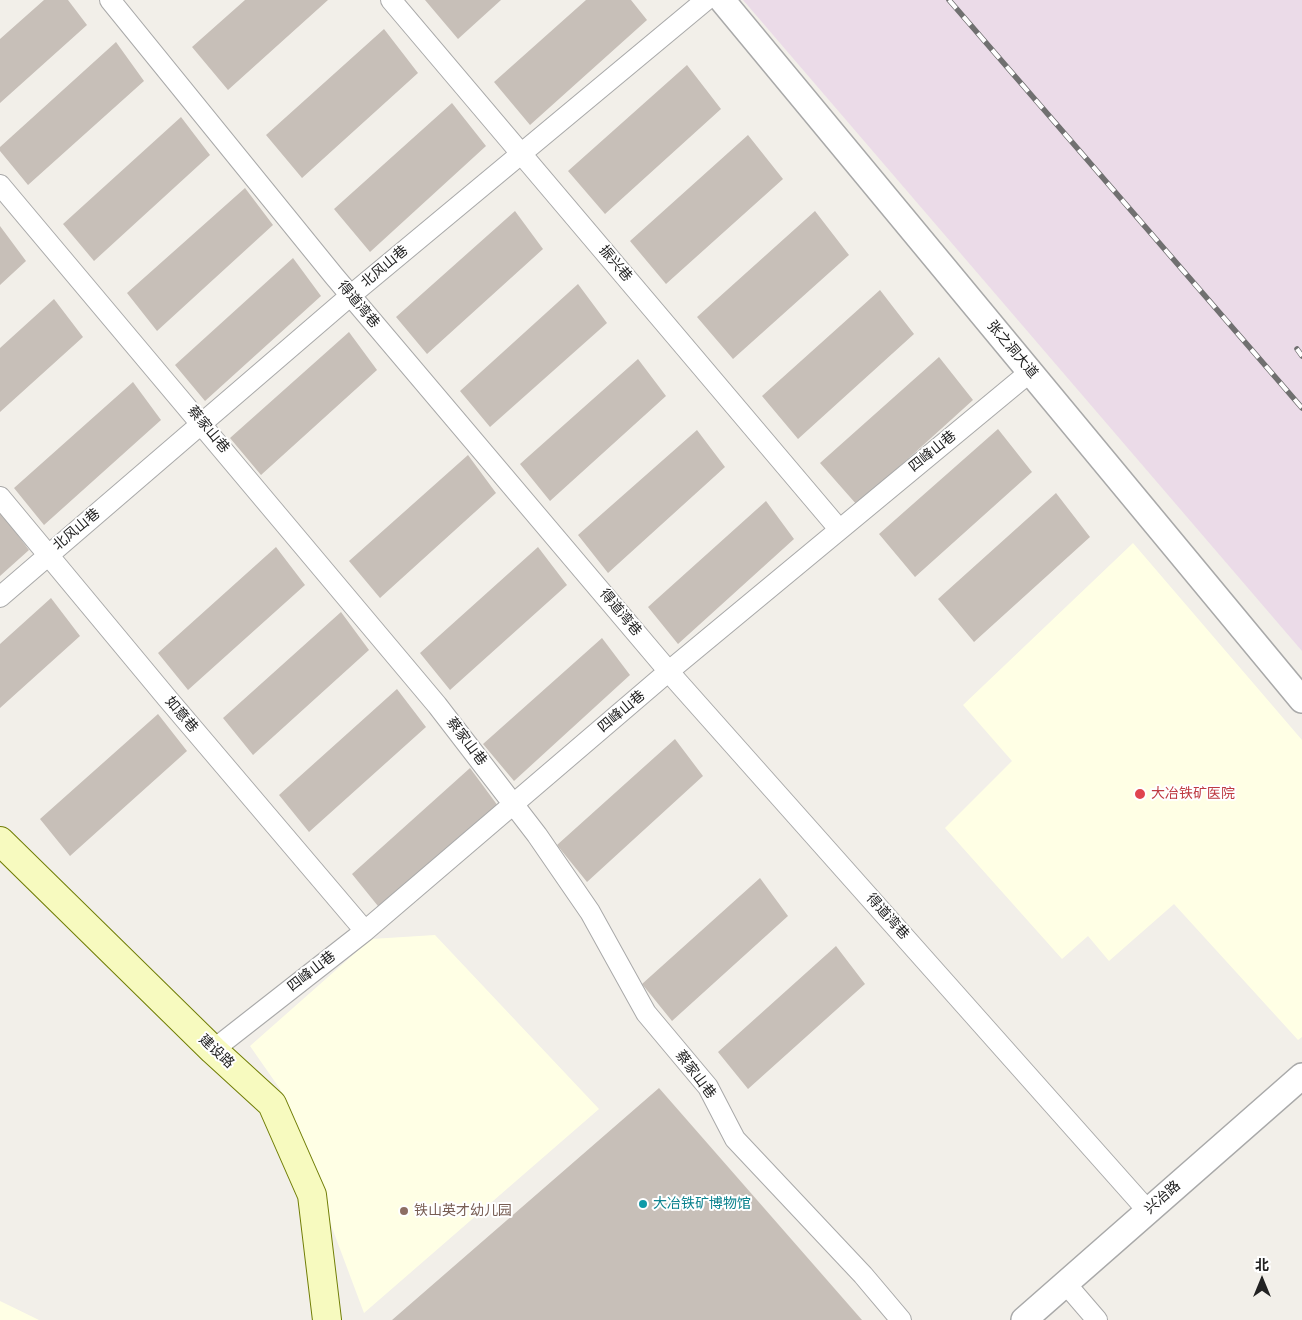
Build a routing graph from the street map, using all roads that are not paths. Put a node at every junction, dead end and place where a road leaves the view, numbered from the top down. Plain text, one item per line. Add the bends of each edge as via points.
1 (110, 0) edge
2 (391, 0) edge
3 (706, 0) edge
4 (722, 0) edge
5 (522, 154) junction
6 (0, 184) edge
7 (350, 296) junction
8 (1030, 372) junction
9 (202, 424) junction
10 (0, 497) edge
11 (839, 529) junction
12 (48, 555) junction
13 (0, 597) edge
14 (669, 671) junction
15 (1302, 700) edge
16 (513, 804) junction
17 (0, 841) edge
18 (365, 931) junction
19 (213, 1050) junction
20 (1302, 1076) edge
21 (1148, 1211) junction
22 (1066, 1284) junction
23 (327, 1320) edge
24 (901, 1320) edge
25 (1024, 1320) edge
26 (1097, 1320) edge

1 - 7 street, 得道湾巷
2 - 5 street, 振兴巷
3 - 5 street, 北风山巷
4 - 8 street, 张之洞大道
5 - 7 street, 北风山巷
5 - 11 street, 振兴巷
6 - 9 street, 蔡家山巷
7 - 9 street, 北风山巷
7 - 14 street, 得道湾巷
8 - 11 street, 四峰山巷
8 - 15 street, 张之洞大道
9 - 12 street, 北风山巷
9 - 16 street, 蔡家山巷 via 437,705
10 - 12 street, 如意巷
11 - 14 street, 四峰山巷
12 - 13 street, 北风山巷
12 - 18 street, 如意巷
14 - 16 street, 四峰山巷
14 - 21 street, 得道湾巷
16 - 18 street, 四峰山巷
16 - 24 street, 蔡家山巷 via 590,912 646,1013 708,1087 735,1139
17 - 19 main road, 建设路
18 - 19 street, 四峰山巷
19 - 23 main road, 建设路 via 272,1104 312,1195
20 - 21 street, 兴冶路
21 - 22 street, 兴冶路
22 - 25 street, 兴冶路
22 - 26 street

